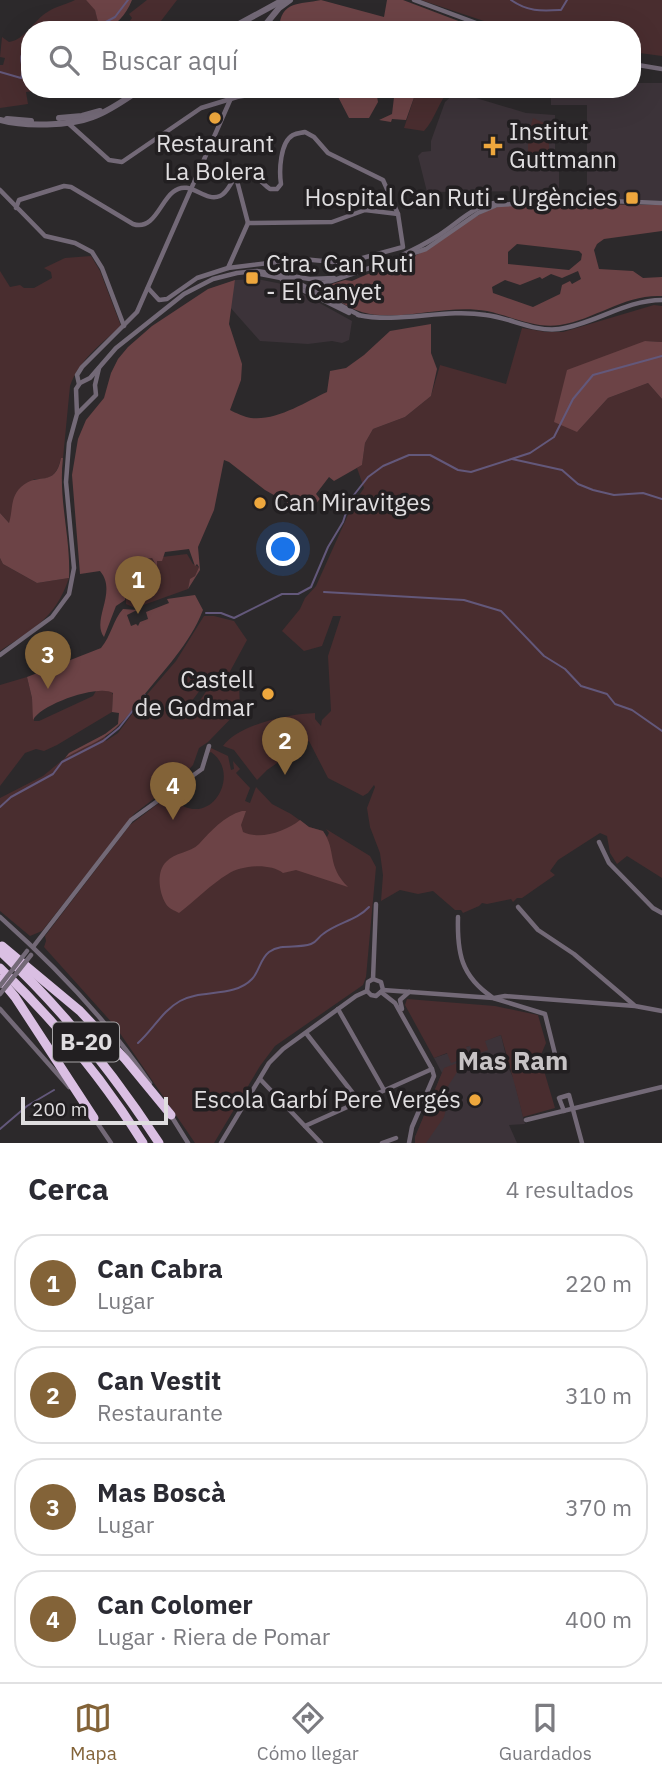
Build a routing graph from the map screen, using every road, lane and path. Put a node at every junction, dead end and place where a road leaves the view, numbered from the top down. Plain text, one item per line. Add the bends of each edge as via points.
1 (283, 0) edge
2 (290, 0) edge
3 (414, 0) edge
4 (271, 6) junction
5 (252, 20) joint
6 (247, 21) edge
7 (269, 21) edge
8 (471, 21) edge
9 (641, 66) edge
10 (662, 69) edge
11 (120, 98) edge
12 (127, 98) edge
13 (240, 98) edge
14 (230, 100) junction
15 (101, 110) junction
16 (0, 118) edge
17 (49, 120) junction
18 (68, 122) junction
19 (236, 176) junction
20 (190, 187) junction
21 (0, 190) edge
22 (512, 202) junction
23 (662, 203) edge
24 (491, 207) junction
25 (16, 208) junction
26 (473, 210) junction
27 (398, 215) junction
28 (248, 223) junction
29 (456, 229) junction
30 (439, 235) junction
31 (423, 250) junction
32 (395, 259) junction
33 (228, 268) junction
34 (255, 273) junction
35 (283, 275) junction
36 (271, 276) junction
37 (339, 278) junction
38 (309, 287) junction
39 (148, 288) junction
40 (662, 300) edge
41 (359, 316) junction
42 (124, 326) junction
43 (99, 368) junction
44 (83, 382) junction
45 (94, 385) junction
46 (78, 398) junction
47 (88, 402) junction
48 (77, 414) junction
49 (0, 655) edge
50 (209, 746) dead end
51 (599, 842) dead end
52 (376, 904) dead end
53 (518, 906) dead end
54 (662, 913) edge
55 (0, 917) edge
56 (458, 917) dead end
57 (0, 945) edge
58 (34, 947) junction
59 (0, 951) edge
60 (29, 953) junction
61 (0, 968) edge
62 (0, 979) edge
63 (373, 979) junction
64 (0, 986) edge
65 (367, 991) junction
66 (382, 991) junction
67 (409, 992) junction
68 (0, 994) edge
69 (493, 998) junction
70 (635, 1006) junction
71 (0, 1009) edge
72 (338, 1009) junction
73 (662, 1011) edge
74 (406, 1020) junction
75 (306, 1033) junction
76 (557, 1062) dead end
77 (432, 1069) junction
78 (260, 1079) junction
79 (662, 1087) edge
80 (384, 1090) junction
81 (359, 1101) junction
82 (572, 1109) junction
83 (564, 1111) junction
84 (171, 1115) junction
85 (94, 1118) junction
86 (526, 1120) dead end
87 (305, 1126) junction
88 (396, 1138) dead end
89 (111, 1143) edge
90 (143, 1143) edge
91 (159, 1143) edge
92 (188, 1143) edge
93 (221, 1143) edge
94 (321, 1143) edge
95 (382, 1143) edge
96 (409, 1143) edge
97 (582, 1143) edge

1 - 4 street
2 - 5 street
2 - 7 street
3 - 8 street
4 - 5 street
4 - 6 street
9 - 10 street
11 - 15 street
12 - 18 street via 96,117
13 - 14 street
14 - 18 street via 201,108 122,162 109,160
14 - 20 street
15 - 17 street
15 - 18 street
16 - 17 street
16 - 18 street via 26,125
17 - 18 street
19 - 20 street via 219,197
19 - 27 street via 251,173 270,189 277,189 287,141 305,132 328,153 383,180
19 - 28 street
20 - 25 street via 173,192 150,222 139,226 71,187 19,200
20 - 39 street
21 - 25 street
22 - 23 street
22 - 24 street
22 - 26 street via 487,203
24 - 26 street
24 - 29 street
25 - 42 street via 45,236 92,252
26 - 29 street
26 - 30 street
27 - 28 street via 365,210 332,222
27 - 33 street via 403,247 344,263 302,259
28 - 33 street
29 - 31 street
30 - 31 street
30 - 32 street
31 - 32 street
32 - 37 street
33 - 39 street via 197,278 167,299 159,299
34 - 35 street
34 - 36 street
34 - 43 street via 213,279 184,294 123,341
35 - 37 street
35 - 38 street
36 - 38 street
36 - 41 street
37 - 38 street
38 - 41 street
39 - 42 street via 137,312
40 - 41 street via 639,302 556,329 485,314
42 - 44 street via 80,370 77,375
43 - 44 street
43 - 45 street
44 - 45 street
44 - 46 street via 76,391
45 - 47 street via 96,395
46 - 47 street
46 - 48 street
47 - 48 street
48 - 49 street via 66,482 74,558 71,587 52,617
50 - 58 street via 202,769 131,820
51 - 54 street via 609,863
52 - 63 street
53 - 70 street via 538,930
55 - 58 street
56 - 69 street via 457,942 468,973 475,985
57 - 84 highway via 80,1011
58 - 60 street
58 - 84 street via 109,1028
59 - 91 highway, B-20 via 48,997 92,1049
60 - 64 street, bridge
60 - 68 street, bridge
61 - 90 highway, B-20 via 96,1074
62 - 85 highway
63 - 65 street
63 - 66 street via 381,982
65 - 66 street via 373,996
65 - 72 street
66 - 67 street
66 - 74 street
67 - 69 street
67 - 74 street via 400,1000
69 - 70 street
69 - 76 street via 545,1014
70 - 73 street
71 - 85 street
72 - 75 street
72 - 80 street
74 - 77 street
75 - 78 street via 283,1049
75 - 81 street
77 - 80 street
77 - 96 street
78 - 87 street
78 - 93 street
79 - 82 street
80 - 81 street
81 - 87 street
82 - 83 street
82 - 83 street via 569,1095 559,1098
82 - 97 street
83 - 86 street
84 - 92 street
85 - 89 street
87 - 94 street
88 - 95 street

